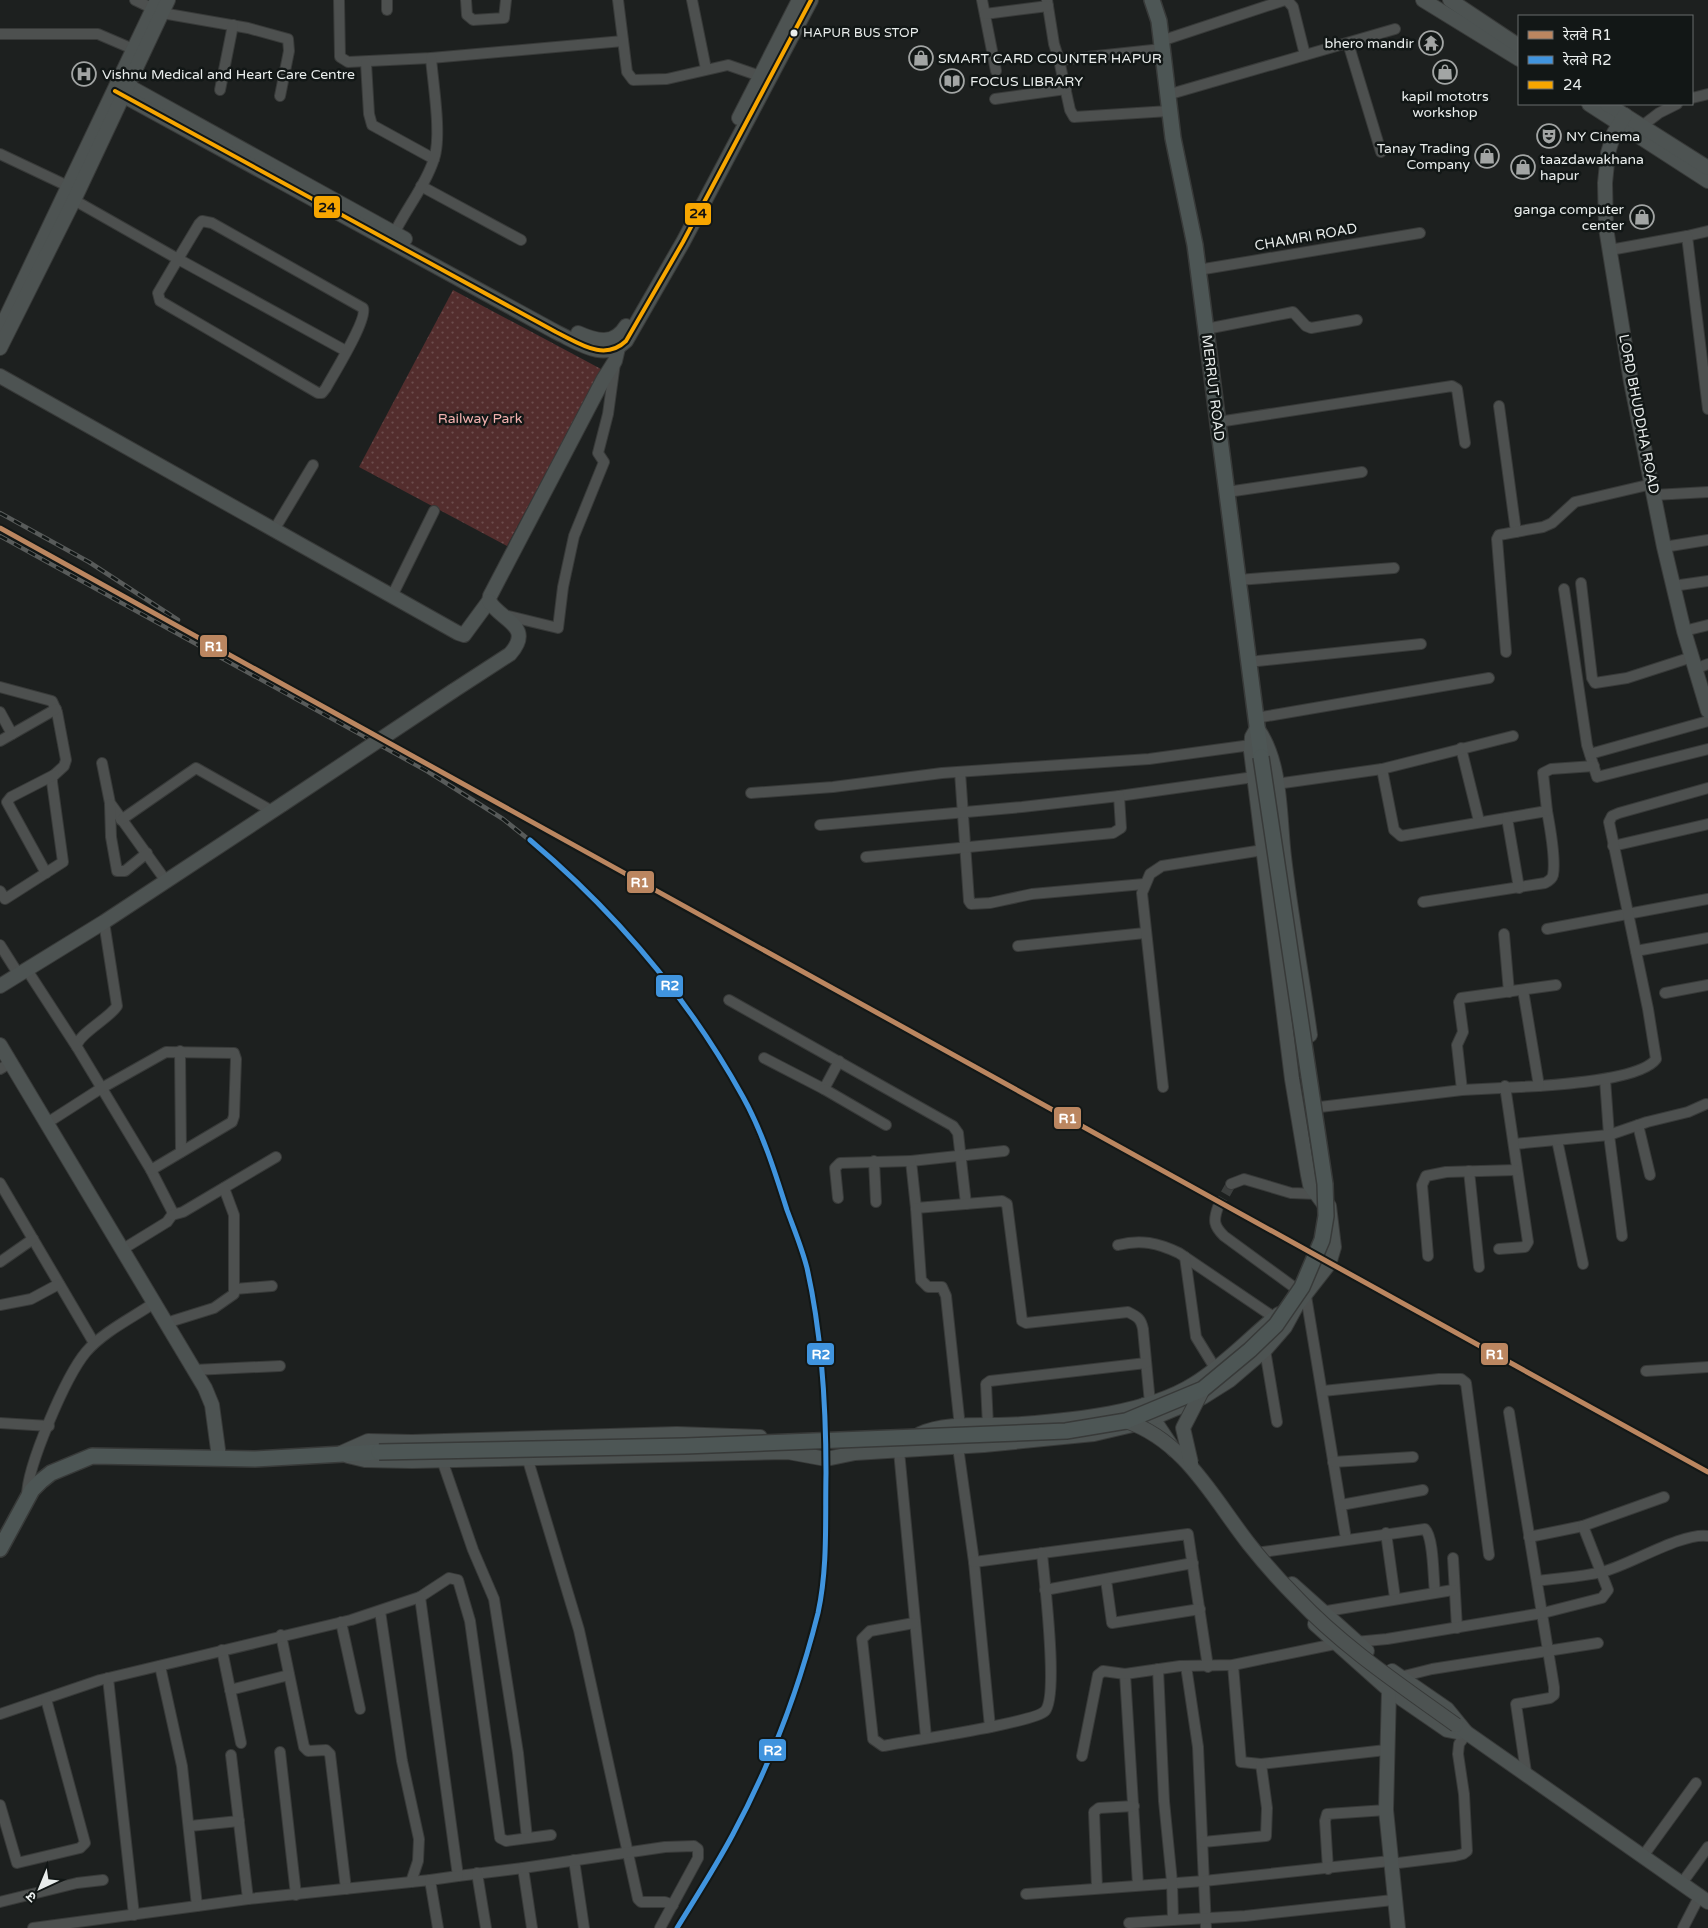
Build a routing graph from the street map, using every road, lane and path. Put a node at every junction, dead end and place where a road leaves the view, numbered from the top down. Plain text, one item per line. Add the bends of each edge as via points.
1 (136, 0) edge
2 (339, 0) edge
3 (466, 0) edge
4 (506, 0) edge
5 (618, 0) edge
6 (692, 0) edge
7 (799, 0) edge
8 (811, 0) edge
9 (982, 0) edge
10 (1152, 0) edge
11 (1161, 0) edge
12 (1286, 0) edge
13 (1423, 0) edge
14 (1450, 0) edge
15 (1047, 3) edge
16 (160, 5) edge
17 (985, 14) junction
18 (1159, 21) junction
19 (233, 25) junction
20 (1395, 29) dead end
21 (0, 34) edge
22 (623, 41) junction
23 (1348, 43) junction
24 (1161, 45) junction
25 (1518, 45) edge
26 (133, 49) junction
27 (1305, 55) junction
28 (431, 58) junction
29 (1518, 58) edge
30 (1059, 60) junction
31 (366, 63) junction
32 (706, 69) junction
33 (996, 71) dead end
34 (760, 76) junction
35 (122, 88) junction
36 (1066, 89) junction
37 (220, 90) dead end
38 (1708, 94) edge
39 (1167, 95) junction
40 (280, 96) dead end
41 (1693, 98) edge
42 (995, 99) dead end
43 (1590, 105) edge
44 (1608, 105) edge
45 (1675, 105) edge
46 (1169, 110) junction
47 (1622, 120) junction
48 (1637, 129) junction
49 (1381, 152) dead end
50 (0, 154) edge
51 (434, 159) junction
52 (1708, 168) edge
53 (1708, 181) edge
54 (421, 186) junction
55 (74, 192) junction
56 (1708, 231) edge
57 (1420, 233) dead end
58 (1687, 236) junction
59 (392, 237) junction
60 (521, 240) dead end
61 (1610, 250) junction
62 (178, 260) junction
63 (438, 263) junction
64 (1198, 270) junction
65 (1358, 320) dead end
66 (1206, 329) junction
67 (0, 330) edge
68 (0, 348) edge
69 (346, 351) junction
70 (617, 355) junction
71 (0, 376) edge
72 (1707, 386) edge
73 (1499, 406) dead end
74 (1708, 409) edge
75 (1218, 422) junction
76 (1465, 443) dead end
77 (313, 465) dead end
78 (1362, 472) dead end
79 (1653, 490) junction
80 (1227, 492) junction
81 (1708, 492) edge
82 (434, 511) dead end
83 (274, 530) junction
84 (1516, 532) junction
85 (1708, 540) edge
86 (1664, 547) junction
87 (1394, 568) dead end
88 (1238, 580) junction
89 (1708, 582) edge
90 (1581, 584) dead end
91 (1673, 586) junction
92 (1564, 589) dead end
93 (392, 596) junction
94 (489, 601) junction
95 (504, 615) junction
96 (1708, 625) edge
97 (1684, 631) junction
98 (1421, 644) dead end
99 (1506, 652) dead end
100 (1248, 662) junction
101 (1698, 663) edge
102 (1489, 678) dead end
103 (1592, 678) junction
104 (1578, 685) junction
105 (0, 687) edge
106 (56, 709) junction
107 (1708, 709) edge
108 (0, 712) edge
109 (1708, 721) edge
110 (1256, 723) junction
111 (12, 734) junction
112 (1513, 736) dead end
113 (0, 741) edge
114 (1251, 744) junction
115 (1461, 748) junction
116 (1708, 749) edge
117 (1590, 754) junction
118 (102, 763) dead end
119 (1594, 766) junction
120 (1382, 769) junction
121 (960, 772) junction
122 (54, 775) junction
123 (1254, 777) junction
124 (1276, 784) junction
125 (1708, 788) edge
126 (751, 793) dead end
127 (1119, 796) junction
128 (110, 803) junction
129 (277, 808) junction
130 (1547, 811) junction
131 (962, 812) junction
132 (1507, 818) junction
133 (121, 820) junction
134 (1479, 821) junction
135 (1708, 824) edge
136 (820, 825) dead end
137 (1613, 846) junction
138 (964, 849) junction
139 (1263, 850) junction
140 (147, 853) junction
141 (866, 857) dead end
142 (46, 873) junction
143 (166, 881) junction
144 (1144, 884) junction
145 (1519, 888) junction
146 (2, 898) edge
147 (1708, 899) edge
148 (1423, 902) dead end
149 (1627, 914) junction
150 (104, 922) junction
151 (1547, 929) dead end
152 (1145, 933) junction
153 (1504, 934) dead end
154 (1708, 938) edge
155 (0, 945) edge
156 (1018, 946) dead end
157 (1636, 951) junction
158 (23, 972) junction
159 (1556, 985) dead end
160 (1708, 985) edge
161 (0, 986) edge
162 (1524, 990) junction
163 (1510, 992) junction
164 (1665, 993) dead end
165 (729, 1000) dead end
166 (0, 1045) edge
167 (77, 1047) junction
168 (180, 1051) junction
169 (764, 1058) dead end
170 (839, 1060) junction
171 (5, 1066) edge
172 (1604, 1079) junction
173 (1505, 1086) junction
174 (1540, 1086) junction
175 (1163, 1087) dead end
176 (100, 1088) junction
177 (824, 1089) junction
178 (1462, 1090) junction
179 (1706, 1104) dead end
180 (1320, 1107) junction
181 (47, 1123) junction
182 (886, 1125) dead end
183 (1638, 1125) junction
184 (1609, 1135) junction
185 (1557, 1140) junction
186 (1514, 1144) junction
187 (1004, 1151) dead end
188 (181, 1152) junction
189 (961, 1156) junction
190 (276, 1157) dead end
191 (874, 1161) junction
192 (911, 1161) junction
193 (151, 1170) junction
194 (1516, 1170) junction
195 (1469, 1171) junction
196 (1650, 1175) dead end
197 (0, 1183) edge
198 (1231, 1184) dead end
199 (224, 1188) junction
200 (1317, 1194) junction
201 (3, 1195) edge
202 (838, 1198) dead end
203 (876, 1202) dead end
204 (966, 1204) junction
205 (1218, 1207) tunnel mouth
206 (916, 1208) junction
207 (1329, 1212) junction
208 (172, 1215) junction
209 (1622, 1236) dead end
210 (33, 1239) junction
211 (1118, 1245) dead end
212 (123, 1249) junction
213 (1499, 1249) dead end
214 (1428, 1256) dead end
215 (1185, 1258) junction
216 (0, 1262) edge
217 (1583, 1264) dead end
218 (1479, 1267) dead end
219 (59, 1284) junction
220 (272, 1286) dead end
221 (235, 1289) junction
222 (1302, 1300) junction
223 (154, 1303) junction
224 (0, 1305) edge
225 (1275, 1318) junction
226 (166, 1323) junction
227 (94, 1343) junction
228 (1265, 1350) junction
229 (1146, 1363) junction
230 (280, 1366) dead end
231 (1708, 1367) edge
232 (1215, 1368) junction
233 (194, 1370) junction
234 (1646, 1371) dead end
235 (1203, 1389) junction
236 (1323, 1391) junction
237 (1171, 1394) junction
238 (1147, 1404) junction
239 (1175, 1409) junction
240 (1509, 1412) dead end
241 (1153, 1418) junction
242 (1126, 1421) junction
243 (1277, 1422) dead end
244 (0, 1423) edge
245 (49, 1426) junction
246 (988, 1426) junction
247 (960, 1427) junction
248 (958, 1447) junction
249 (901, 1450) junction
250 (788, 1452) junction
251 (341, 1454) junction
252 (219, 1457) junction
253 (527, 1457) junction
254 (1413, 1457) dead end
255 (442, 1460) junction
256 (1333, 1462) junction
257 (1191, 1464) junction
258 (1424, 1490) dead end
259 (1664, 1497) dead end
260 (27, 1500) junction
261 (1341, 1505) junction
262 (1584, 1526) junction
263 (1386, 1534) junction
264 (1529, 1536) junction
265 (1708, 1536) edge
266 (1346, 1539) junction
267 (0, 1549) edge
268 (1263, 1552) junction
269 (1042, 1553) junction
270 (1489, 1555) dead end
271 (1453, 1558) dead end
272 (974, 1562) junction
273 (1193, 1563) junction
274 (1602, 1572) junction
275 (1106, 1580) junction
276 (1537, 1581) junction
277 (1046, 1590) junction
278 (1453, 1590) junction
279 (1434, 1592) junction
280 (420, 1597) junction
281 (1395, 1598) junction
282 (1200, 1609) junction
283 (380, 1611) junction
284 (1322, 1612) junction
285 (1543, 1613) junction
286 (341, 1622) junction
287 (914, 1623) junction
288 (1456, 1628) junction
289 (282, 1635) junction
290 (1355, 1642) junction
291 (1598, 1643) dead end
292 (1334, 1644) junction
293 (222, 1650) junction
294 (1549, 1652) junction
295 (1233, 1665) junction
296 (160, 1666) junction
297 (1186, 1666) junction
298 (1208, 1667) junction
299 (1158, 1669) junction
300 (1125, 1674) junction
301 (289, 1675) junction
302 (1400, 1677) junction
303 (108, 1678) junction
304 (230, 1690) junction
305 (1389, 1690) junction
306 (46, 1699) junction
307 (360, 1709) dead end
308 (0, 1714) edge
309 (990, 1727) junction
310 (1463, 1730) junction
311 (926, 1737) junction
312 (241, 1743) dead end
313 (1386, 1750) junction
314 (280, 1752) dead end
315 (231, 1755) dead end
316 (1082, 1756) dead end
317 (1261, 1764) junction
318 (1526, 1772) junction
319 (1696, 1783) dead end
320 (0, 1805) edge
321 (1134, 1806) junction
322 (1386, 1810) junction
323 (239, 1821) junction
324 (190, 1826) junction
325 (551, 1834) dead end
326 (527, 1838) junction
327 (1203, 1842) junction
328 (1708, 1846) edge
329 (628, 1853) junction
330 (1643, 1856) junction
331 (574, 1860) junction
332 (1390, 1863) junction
333 (523, 1868) junction
334 (1328, 1869) junction
335 (477, 1873) junction
336 (458, 1876) junction
337 (104, 1880) dead end
338 (430, 1880) junction
339 (1204, 1881) junction
340 (411, 1882) junction
341 (1172, 1882) junction
342 (1682, 1883) junction
343 (1138, 1885) junction
344 (1097, 1888) junction
345 (346, 1889) junction
346 (1026, 1894) dead end
347 (296, 1895) junction
348 (248, 1899) junction
349 (1704, 1899) edge
350 (1393, 1900) junction
351 (0, 1902) edge
352 (673, 1905) junction
353 (197, 1906) junction
354 (134, 1915) junction
355 (1172, 1920) junction
356 (1129, 1923) dead end
357 (1206, 1923) edge
358 (33, 1928) edge
359 (438, 1928) edge
360 (486, 1928) edge
361 (532, 1928) edge
362 (584, 1928) edge
363 (660, 1928) edge
364 (1398, 1928) edge
365 (1683, 1928) edge

1 - 16 street
2 - 31 street via 340,56 345,62
3 - 4 street via 466,14 473,20 504,18
5 - 22 street
6 - 32 street
7 - 34 street
8 - 70 street via 683,242
9 - 17 street
10 - 18 main road, MERRUT ROAD
11 - 18 main road, MERRUT ROAD
12 - 24 street
12 - 27 street via 1294,7
13 - 29 street
14 - 25 street
15 - 17 street
15 - 30 street
16 - 19 street
16 - 26 street
16 - 35 street
17 - 33 street
18 - 24 main road, MERRUT ROAD
19 - 37 street
19 - 40 street via 288,39 289,51
20 - 23 street
21 - 26 street via 90,33 104,35
22 - 28 street
22 - 32 street via 627,72 633,80 667,79
23 - 27 street
23 - 49 street
24 - 30 street
24 - 39 main road, MERRUT ROAD
26 - 35 street
27 - 39 street
28 - 31 street
28 - 51 street via 436,130
30 - 36 street
31 - 51 street via 368,114 372,125
32 - 34 street via 728,65
34 - 63 street via 631,319 623,332 612,340 579,334
35 - 55 street
35 - 59 street
36 - 42 street
36 - 46 street via 1072,115 1077,118
38 - 41 street
39 - 46 main road, MERRUT ROAD
43 - 47 street
44 - 47 street
45 - 48 street
46 - 64 main road, MERRUT ROAD
47 - 48 street
47 - 61 street, LORD BHUDDHA ROAD via 1610,145 1605,169 1605,212
48 - 52 street
48 - 53 street
50 - 55 street
51 - 54 street
54 - 59 street
54 - 60 street
55 - 62 street
55 - 67 street
55 - 68 street
56 - 58 street
57 - 64 street, CHAMRI ROAD
58 - 61 street
58 - 72 street
59 - 63 street
61 - 79 street, LORD BHUDDHA ROAD via 1631,382
62 - 69 street
62 - 69 street via 202,221 212,224 363,308 364,316
62 - 69 street via 158,293 160,301 318,393 326,388
63 - 70 street via 583,346
64 - 66 main road, MERRUT ROAD
65 - 66 street via 1311,328 1293,312
66 - 75 main road, MERRUT ROAD
70 - 94 street
70 - 95 street via 598,453 604,462 574,536 558,628
71 - 83 street
72 - 74 street
73 - 84 street
75 - 76 street via 1452,386 1457,389
75 - 80 main road, MERRUT ROAD
77 - 83 street
78 - 80 street
79 - 81 street
79 - 84 street via 1575,502 1552,523
79 - 86 street, LORD BHUDDHA ROAD
80 - 88 main road, MERRUT ROAD
82 - 93 street
83 - 93 street
84 - 99 street via 1497,539
85 - 86 street
86 - 91 street, LORD BHUDDHA ROAD
87 - 88 street
88 - 100 main road, MERRUT ROAD
89 - 91 street
90 - 103 street
91 - 97 street, LORD BHUDDHA ROAD
92 - 104 street
93 - 94 street via 464,634
94 - 95 street
95 - 129 street, bridge via 518,633 518,645 510,654
96 - 97 street
97 - 101 street, LORD BHUDDHA ROAD
98 - 100 street
100 - 110 main road, MERRUT ROAD
101 - 103 street via 1596,683
101 - 107 street, LORD BHUDDHA ROAD
102 - 110 street
103 - 104 street
104 - 117 street
105 - 106 street via 45,698 52,701
106 - 111 street
106 - 122 street via 66,760
108 - 111 street
109 - 117 street
110 - 114 street
110 - 124 street via 1268,743
110 - 235 main road, MERRUT ROAD, bridge via 1325,1184 1326,1216 1317,1254 1302,1287 1276,1326
111 - 113 street
112 - 115 street
114 - 121 street via 1149,759
114 - 123 street
115 - 120 street
115 - 134 street
116 - 119 street via 1600,778
117 - 119 street
118 - 128 street
119 - 130 street via 1551,769 1543,773
120 - 124 street
120 - 134 street via 1394,830 1402,836
121 - 126 street
121 - 131 street
122 - 142 street via 52,782 63,857 60,864
122 - 142 street via 7,802
123 - 127 street
123 - 139 street
124 - 180 street
125 - 137 street via 1612,816
127 - 131 street
127 - 138 street via 1121,828 1113,833
128 - 133 street
128 - 140 street via 117,871 124,871
129 - 133 street via 196,768
129 - 143 street
130 - 132 street
130 - 145 street via 1553,875 1545,883
131 - 136 street
131 - 138 street
132 - 134 street
132 - 145 street
133 - 140 street
135 - 137 street
137 - 149 street
138 - 141 street
138 - 144 street via 971,904 1032,894
139 - 144 street via 1162,866
139 - 200 street via 1292,1079 1308,1175
140 - 143 street
142 - 146 street
143 - 150 street
144 - 152 street
145 - 148 street
147 - 149 street
149 - 151 street
149 - 157 street
150 - 158 street
150 - 167 street via 117,1006 79,1039
152 - 156 street
152 - 175 street
153 - 163 street
154 - 157 street
155 - 158 street
157 - 172 street via 1656,1059 1648,1067
158 - 161 street
158 - 167 street
159 - 162 street
160 - 164 street
162 - 163 street
162 - 174 street
163 - 178 street via 1460,1000 1463,1032 1457,1045
165 - 170 street
166 - 171 street
167 - 176 street
168 - 176 street via 166,1052 153,1058
168 - 188 street
168 - 188 street via 229,1052 234,1053 236,1059 232,1122
169 - 177 street
170 - 177 street
170 - 189 street via 953,1126 958,1133
171 - 181 street
172 - 174 street
172 - 184 street
173 - 174 street
173 - 178 street
173 - 186 street
176 - 181 street
176 - 193 street
177 - 182 street
178 - 180 street
179 - 183 street
180 - 207 street via 1330,1187
181 - 212 street
183 - 184 street
183 - 196 street
184 - 185 street
184 - 209 street
185 - 186 street
185 - 217 street
186 - 194 street
187 - 189 street
188 - 193 street
189 - 192 street
189 - 204 street
190 - 199 street
191 - 192 street
191 - 202 street via 836,1165
191 - 203 street
192 - 206 street
193 - 208 street
194 - 195 street
194 - 213 street via 1528,1245 1525,1248
195 - 214 street via 1430,1174 1423,1180
195 - 218 street
197 - 201 street
198 - 200 street via 1244,1179 1291,1193
199 - 208 street
199 - 221 street via 234,1215
200 - 207 street
201 - 210 street
204 - 206 street
204 - 229 street via 1002,1201 1009,1207 1022,1321 1128,1312 1141,1320
205 - 222 street via 1215,1227
206 - 247 street via 921,1280 928,1287 942,1287 946,1296
207 - 222 street via 1334,1229 1331,1257 1333,1255
208 - 212 street
210 - 216 street
210 - 219 street
211 - 215 street via 1154,1242
212 - 223 street
215 - 225 street
215 - 232 street via 1196,1337
219 - 224 street via 31,1299
219 - 227 street
220 - 221 street
221 - 226 street via 231,1297 220,1305
222 - 225 street
222 - 228 street
222 - 236 street
223 - 226 street
223 - 227 street
225 - 232 street
226 - 233 street
227 - 245 street via 78,1364
228 - 239 street via 1230,1380
228 - 243 street
229 - 238 street
229 - 246 street via 990,1381 986,1384 985,1393
230 - 233 street
231 - 234 street
232 - 237 street via 1193,1385
233 - 252 street via 212,1405
235 - 242 main road, MERRUT ROAD, bridge
235 - 257 street, bridge via 1183,1428
236 - 256 street
236 - 270 street via 1439,1379 1461,1379 1466,1383
237 - 238 street
237 - 239 street
238 - 241 street
238 - 246 street via 1100,1416
239 - 241 street
239 - 268 street via 1197,1467
240 - 264 street
241 - 248 street via 1094,1434
241 - 292 street via 1200,1488 1259,1563
242 - 251 main road, MERRUT ROAD, bridge via 1066,1432 666,1447
242 - 257 street, bridge via 1168,1444
244 - 245 street
245 - 260 street via 29,1476
246 - 247 street
247 - 249 street via 930,1430
248 - 249 street
248 - 272 street
249 - 250 street via 855,1452 826,1460
249 - 287 street
250 - 251 street via 782,1445 766,1438 677,1434 368,1441
250 - 253 street
251 - 252 main road, MERRUT ROAD via 292,1458
251 - 255 street via 365,1460
252 - 260 main road, MERRUT ROAD via 92,1456 51,1473 32,1490
253 - 255 street
253 - 329 street via 579,1630
254 - 256 street
255 - 326 street via 494,1599 518,1753
256 - 261 street
257 - 310 street, bridge via 1250,1545 1297,1599 1333,1632
258 - 261 street
259 - 262 street
260 - 267 main road, MERRUT ROAD
261 - 266 street
262 - 264 street
262 - 274 street
263 - 266 street
263 - 279 street via 1418,1529 1427,1531
263 - 281 street
264 - 276 street
265 - 274 street via 1698,1536
266 - 268 street
268 - 284 street
269 - 272 street
269 - 273 street via 1185,1533 1189,1535
269 - 277 street
271 - 278 street
272 - 309 street
273 - 275 street
273 - 282 street
274 - 276 street
274 - 285 street via 1608,1590 1602,1598
275 - 277 street
275 - 282 street via 1112,1623
276 - 285 street
277 - 309 street via 1052,1672 1050,1702 1046,1710 1037,1716
278 - 279 street
278 - 288 street
279 - 281 street
280 - 283 street
280 - 326 street via 450,1578 458,1580 470,1621 500,1838 506,1841
280 - 336 street
281 - 284 street
282 - 298 street
283 - 286 street
283 - 340 street via 402,1761 419,1840 418,1860
284 - 290 street
285 - 288 street
285 - 294 street
286 - 289 street
286 - 307 street
287 - 311 street
287 - 311 street via 870,1631 861,1643 873,1739 882,1746
288 - 290 street
289 - 293 street
289 - 301 street
290 - 302 street
291 - 294 street
292 - 295 street
292 - 305 street
293 - 296 street
293 - 304 street
294 - 302 street via 1432,1669
294 - 318 street via 1554,1694 1550,1698 1518,1702 1516,1706
295 - 298 street
295 - 317 street via 1241,1762
296 - 303 street
296 - 324 street via 182,1766
297 - 298 street
297 - 299 street
297 - 327 street via 1198,1747
299 - 300 street
299 - 341 street via 1164,1801
300 - 316 street via 1103,1671 1098,1675
300 - 321 street
301 - 304 street
301 - 345 street via 304,1747 308,1751 326,1750 330,1754
302 - 310 street via 1447,1709
303 - 306 street
303 - 354 street
304 - 312 street
305 - 310 street via 1447,1730
305 - 313 street
306 - 308 street
306 - 320 street via 85,1843 80,1848 17,1863
309 - 311 street
310 - 318 street
310 - 332 street via 1458,1754 1467,1851 1454,1856
313 - 317 street
313 - 322 street
314 - 347 street
315 - 323 street
317 - 327 street via 1267,1808 1266,1836
318 - 330 street
319 - 330 street
321 - 343 street
321 - 344 street via 1099,1808 1094,1812
322 - 332 street
322 - 334 street via 1327,1814 1324,1821
323 - 324 street
323 - 348 street
324 - 353 street
325 - 326 street
327 - 339 street
328 - 342 street
329 - 331 street
329 - 352 street via 638,1899
329 - 352 street via 666,1847 694,1846 698,1849 698,1858
330 - 342 street
331 - 333 street
331 - 362 street
332 - 334 street
332 - 350 street
333 - 335 street
333 - 361 street
334 - 339 street
335 - 336 street
335 - 360 street
336 - 338 street
337 - 351 street via 77,1883
338 - 340 street
338 - 359 street
339 - 341 street
339 - 357 street
340 - 345 street
341 - 343 street
341 - 355 street
342 - 349 street
343 - 344 street
344 - 346 street
345 - 347 street
347 - 348 street
348 - 353 street
349 - 365 street
350 - 357 street
350 - 364 street
352 - 363 street
353 - 354 street
354 - 358 street
355 - 356 street
355 - 357 street

